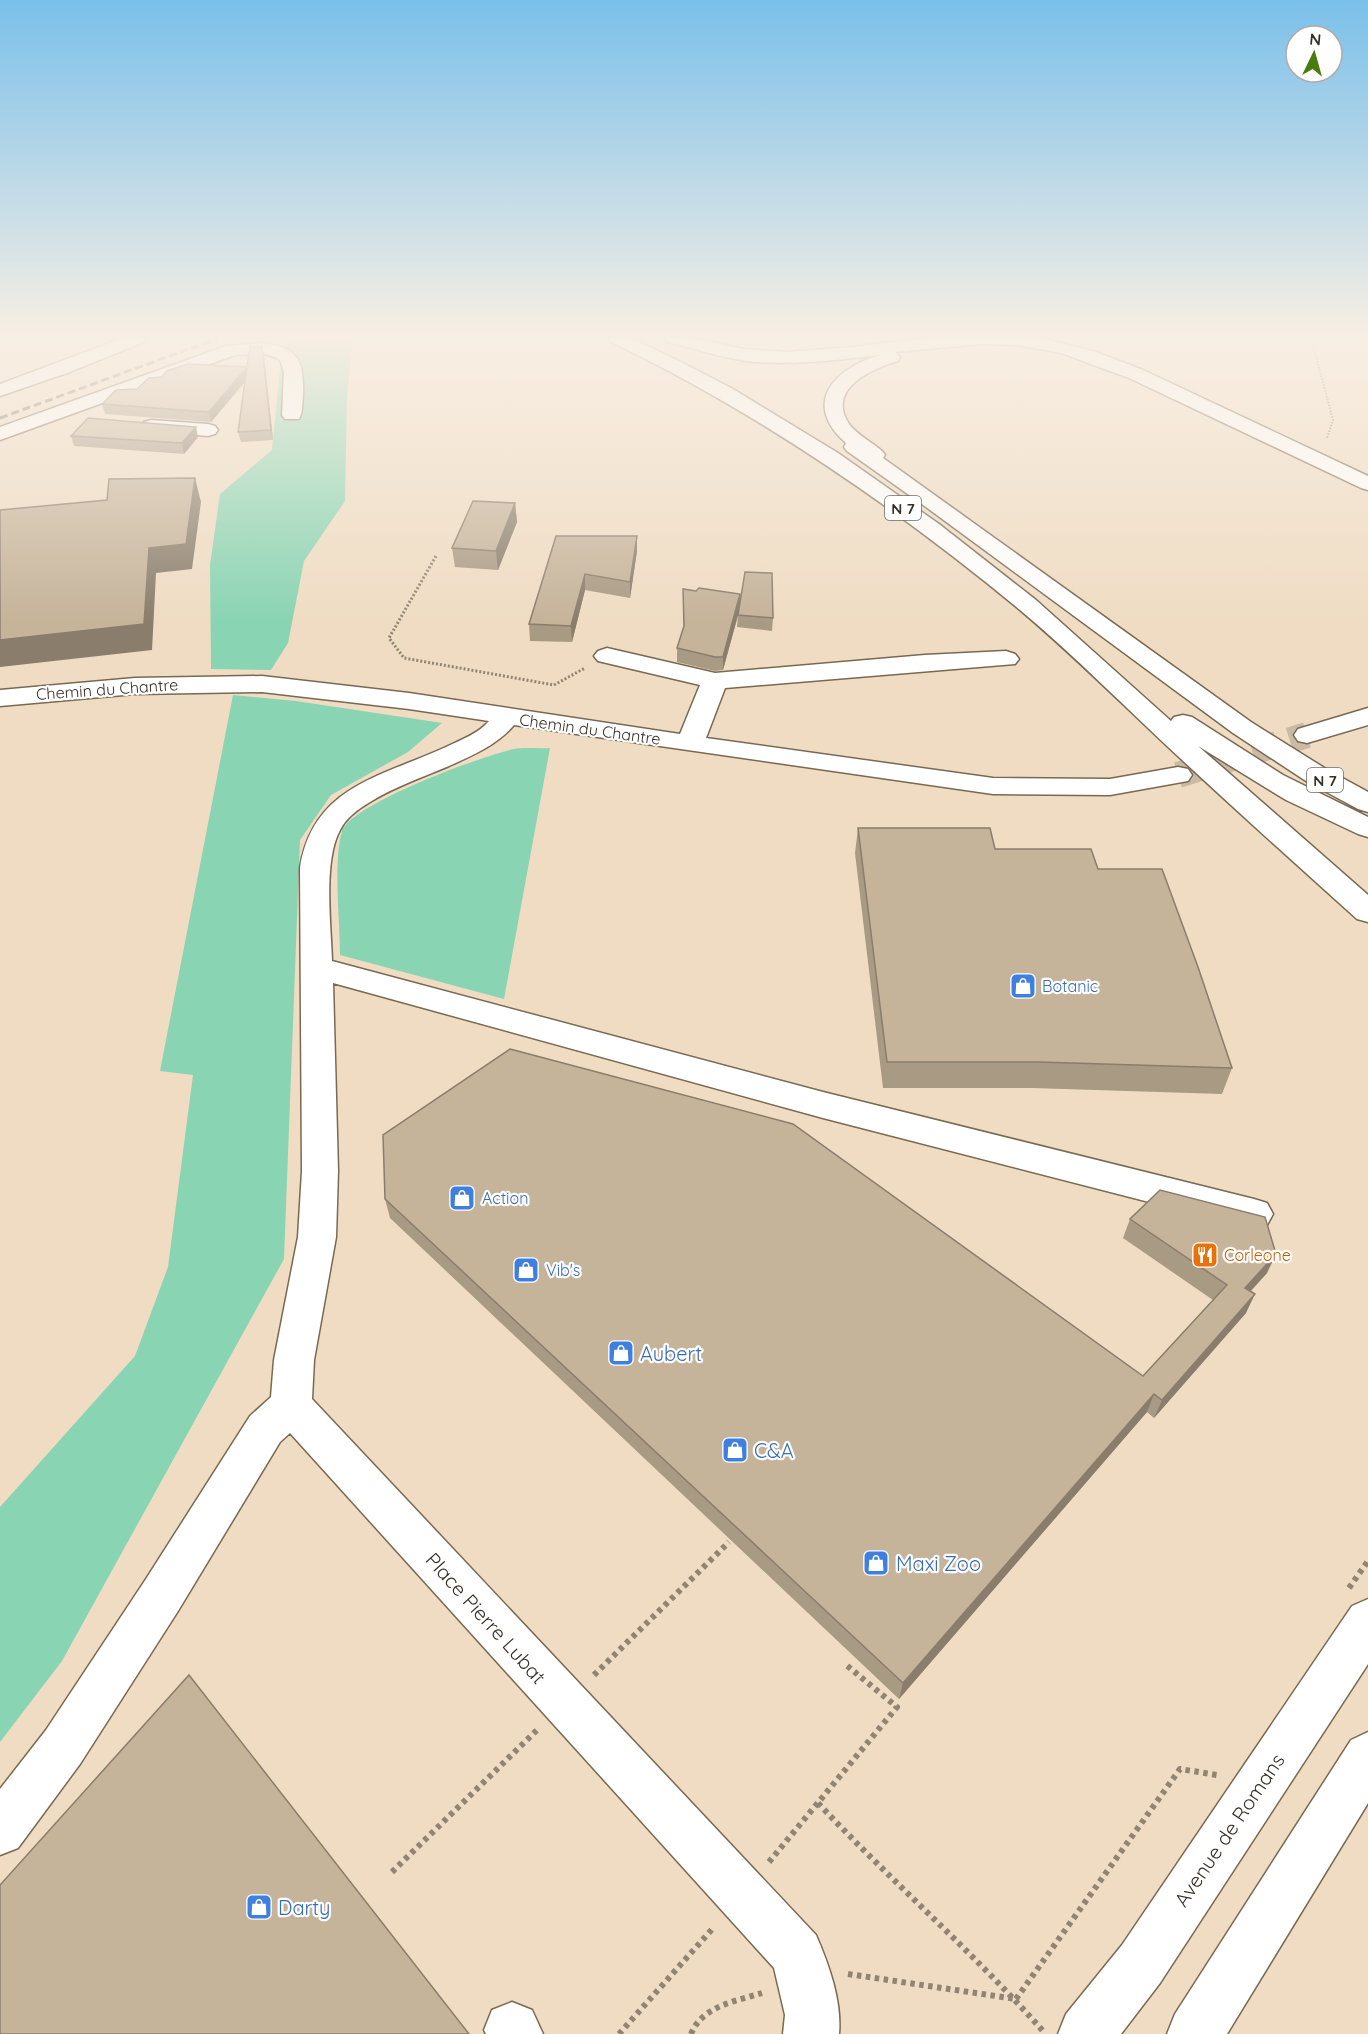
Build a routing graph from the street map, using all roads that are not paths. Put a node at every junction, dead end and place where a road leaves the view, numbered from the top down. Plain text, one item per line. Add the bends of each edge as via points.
1 (792, 433) edge
2 (832, 433) edge
3 (847, 433) edge
4 (1239, 433) edge
5 (1260, 433) edge
6 (1368, 484) edge
7 (916, 489) junction
8 (1368, 495) edge
9 (1061, 633) junction
10 (607, 656) road end
11 (1006, 659) dead end
12 (715, 681) junction
13 (0, 698) edge
14 (1368, 716) edge
15 (507, 717) junction
16 (1307, 735) tunnel mouth
17 (690, 744) junction
18 (1178, 775) tunnel mouth
19 (1368, 803) edge
20 (1368, 828) edge
21 (1368, 912) edge
22 (316, 973) junction
23 (1254, 1214) edge
24 (291, 1405) junction
25 (1358, 1606) edge
26 (1368, 1757) edge
27 (0, 1830) edge
28 (814, 2015) edge
29 (1086, 2034) edge
30 (1195, 2034) edge

1 - 9 main road, N 7 via 907,510
2 - 7 main road, N 7
3 - 7 main road
4 - 8 main road
5 - 6 main road
7 - 19 main road, N 7 via 1264,742
9 - 20 main road, N 7 via 1214,746 1302,797
9 - 21 main road via 1248,807
10 - 12 main road
11 - 12 main road
12 - 17 main road
13 - 15 main road, Chemin du Chantre via 135,686 262,684
14 - 16 main road
15 - 17 main road, Chemin du Chantre
15 - 22 main road via 479,741 356,797 328,823 316,853
17 - 18 main road, Chemin du Chantre via 993,786 1110,787
22 - 23 main road via 336,972 823,1105
22 - 24 main road via 320,1172 317,1236 294,1360
24 - 27 main road via 265,1429 63,1747
24 - 28 main road, Place Pierre Lubat via 797,1954
25 - 29 main road, Avenue de Romans via 1141,1964
26 - 30 main road

